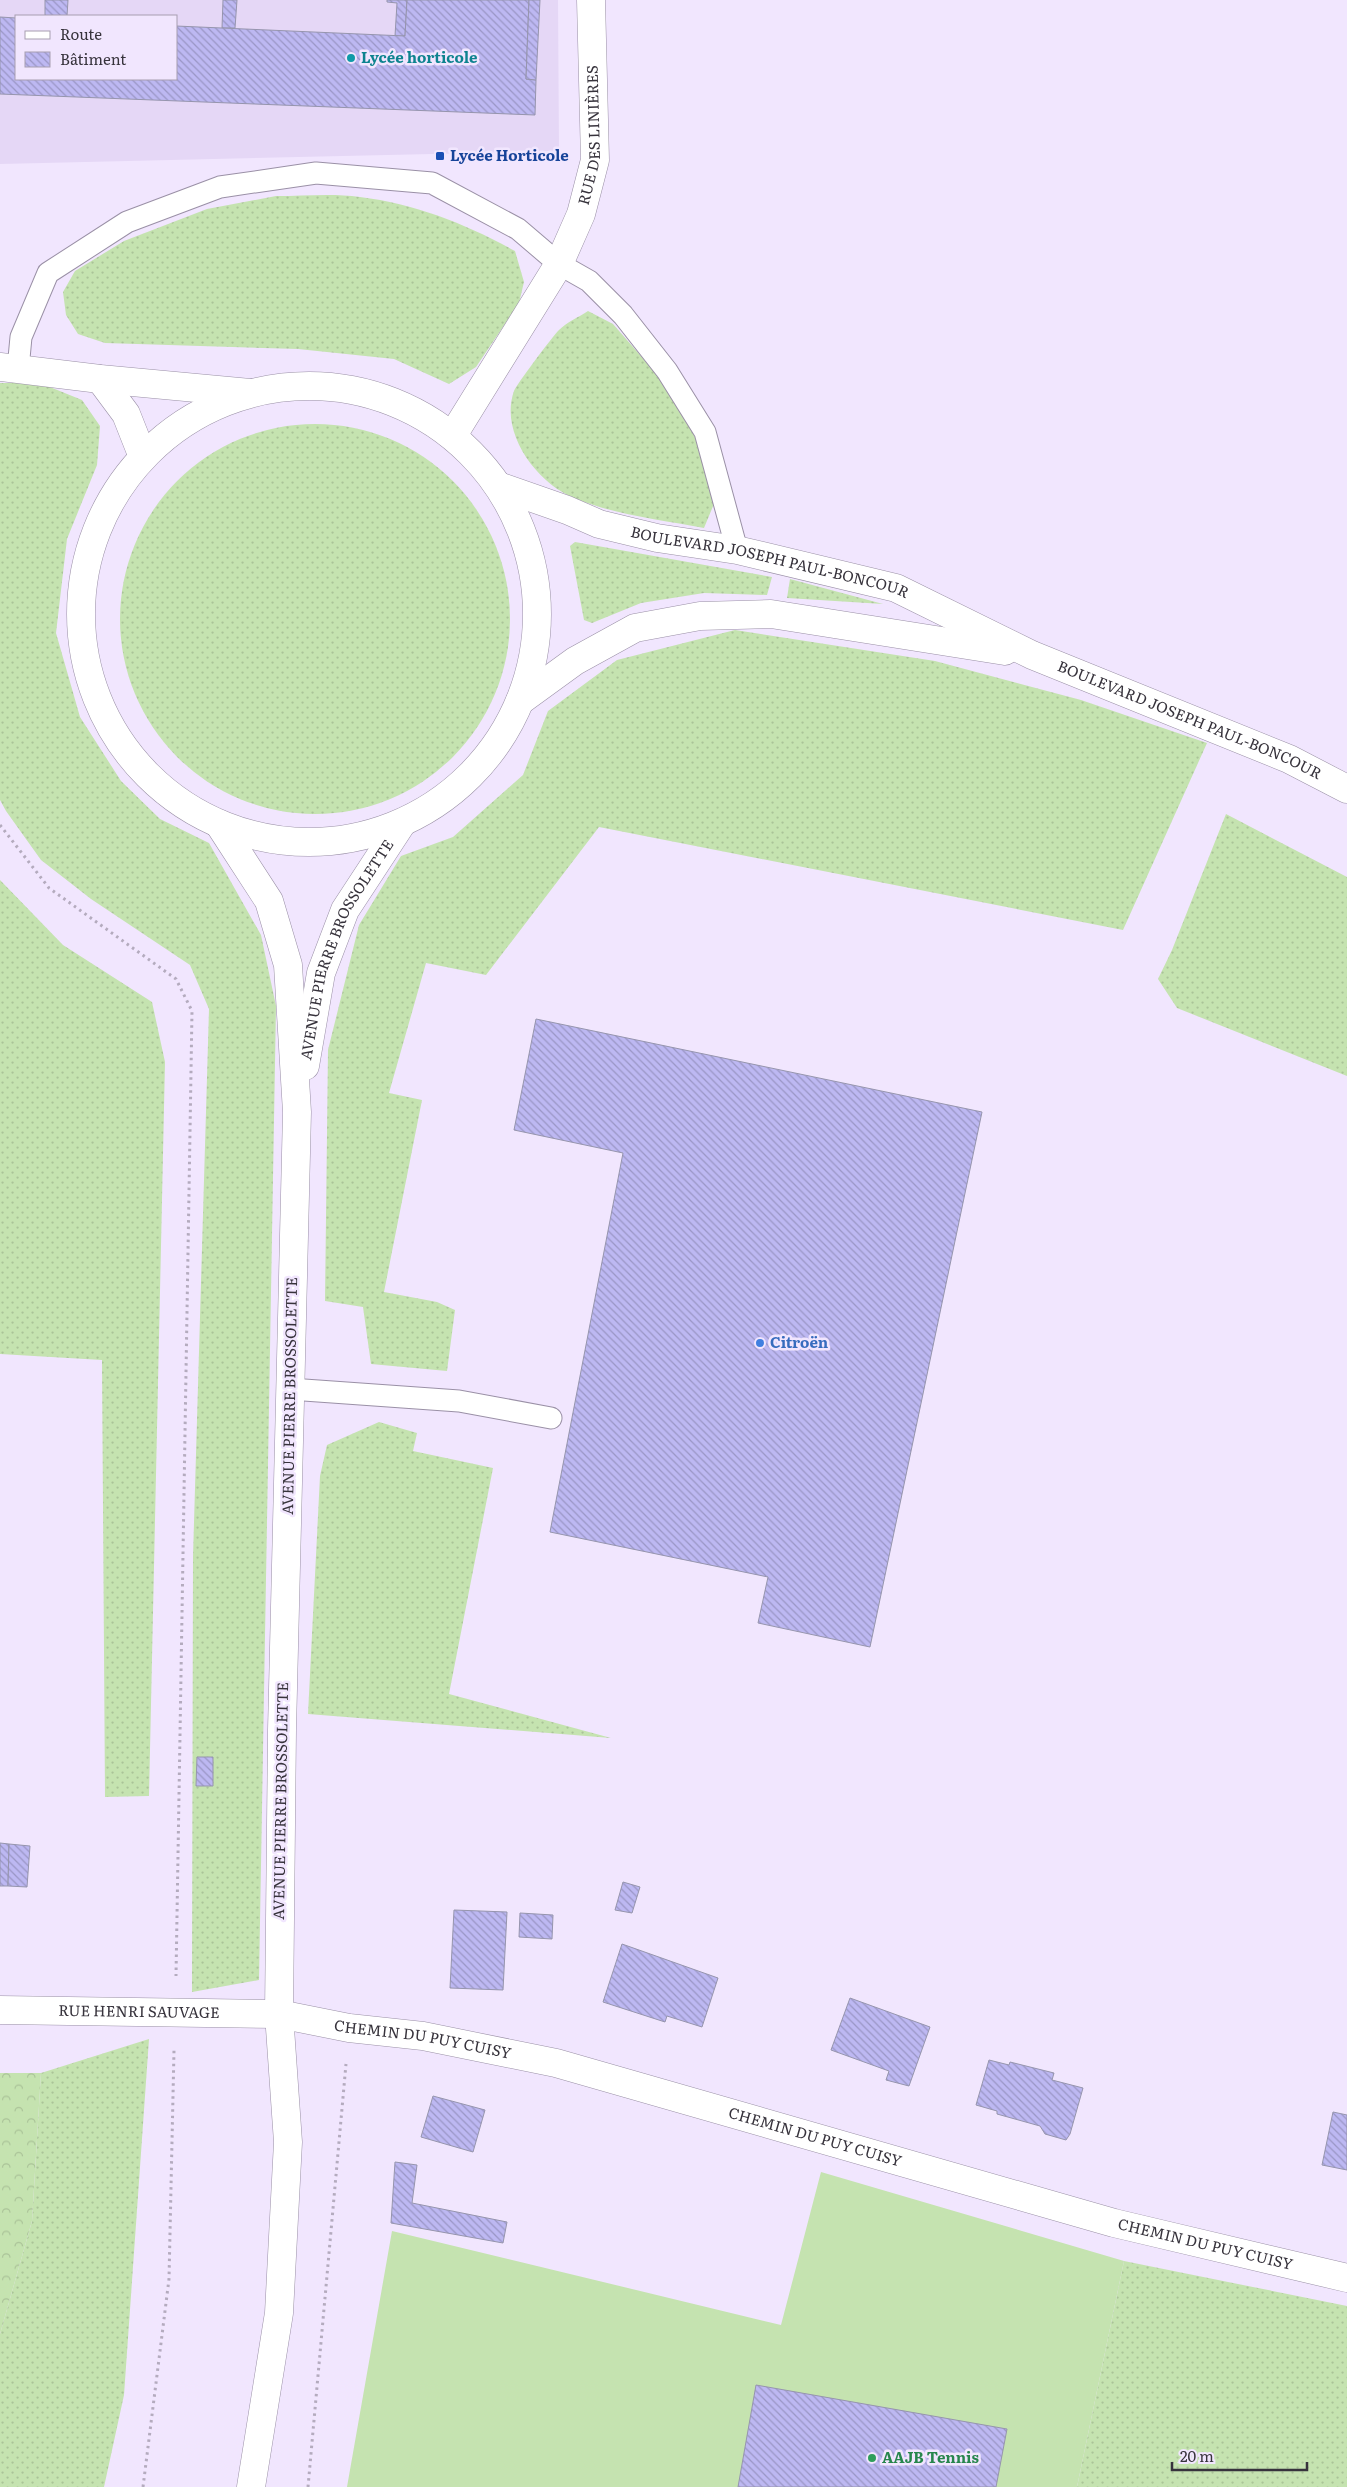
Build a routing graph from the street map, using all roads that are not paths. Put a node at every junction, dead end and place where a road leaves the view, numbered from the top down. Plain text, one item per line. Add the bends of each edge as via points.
1 (591, 0) edge
2 (559, 264) junction
3 (9, 368) edge
4 (100, 379) junction
5 (250, 393) junction
6 (453, 435) junction
7 (143, 457) junction
8 (501, 487) junction
9 (737, 550) junction
10 (1032, 655) junction
11 (520, 701) junction
12 (1347, 789) edge
13 (402, 823) junction
14 (218, 824) junction
15 (297, 1112) junction
16 (290, 1389) junction
17 (551, 1418) dead end
18 (0, 2010) edge
19 (279, 2014) junction
20 (1347, 2278) edge
21 (250, 2487) edge

1 - 2 main road, RUE DES LINIÈRES via 594,160 581,214
2 - 3 lane via 518,229 432,183 316,173 220,187 127,222 48,273
2 - 6 main road, RUE DES LINIÈRES
2 - 9 lane via 589,281 668,371 705,432
3 - 4 main road
4 - 5 main road
4 - 7 main road via 126,414
5 - 6 main road via 320,385 390,399
5 - 7 main road via 192,417
6 - 8 main road
7 - 14 main road via 107,508 86,567 82,638 94,691 122,746 165,792
8 - 9 main road, BOULEVARD JOSEPH PAUL-BONCOUR via 599,524 657,538
8 - 11 main road via 525,537 537,592 536,648
9 - 10 main road, BOULEVARD JOSEPH PAUL-BONCOUR via 896,588
10 - 11 main road, BOULEVARD JOSEPH PAUL-BONCOUR via 771,614 700,616 636,628 575,660
10 - 12 main road, BOULEVARD JOSEPH PAUL-BONCOUR via 1289,759
11 - 13 main road via 495,748 451,793
13 - 14 main road via 357,837 310,842 264,838
13 - 15 main road, AVENUE PIERRE BROSSOLETTE via 345,910 321,973
14 - 15 main road, AVENUE PIERRE BROSSOLETTE via 269,901 288,965
15 - 16 main road, AVENUE PIERRE BROSSOLETTE
16 - 17 lane via 459,1401
16 - 19 main road, AVENUE PIERRE BROSSOLETTE
18 - 19 main road, RUE HENRI SAUVAGE
19 - 20 main road, CHEMIN DU PUY CUISY via 349,2028 424,2036 556,2063 1114,2223
19 - 21 main road, AVENUE PIERRE BROSSOLETTE via 288,2142 279,2313

